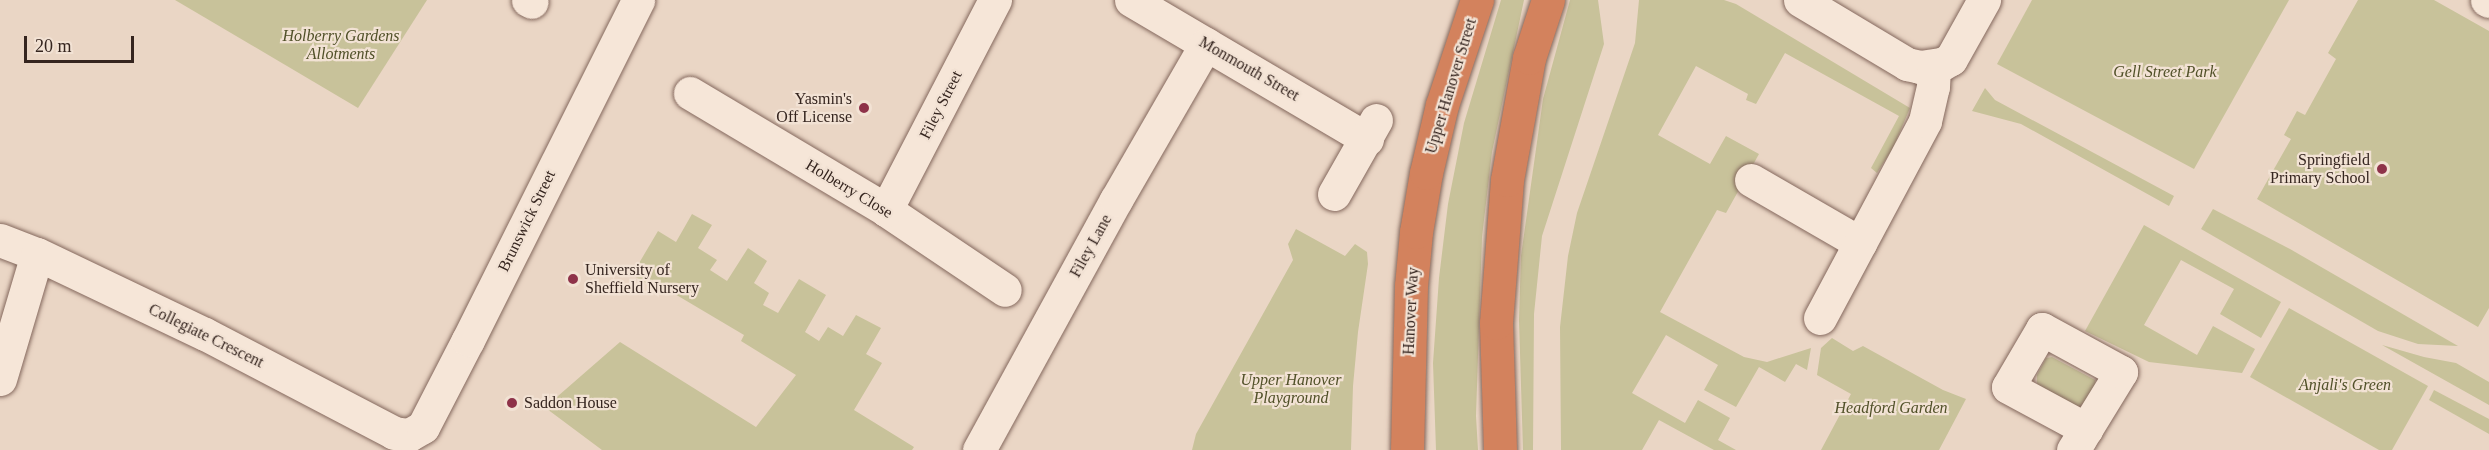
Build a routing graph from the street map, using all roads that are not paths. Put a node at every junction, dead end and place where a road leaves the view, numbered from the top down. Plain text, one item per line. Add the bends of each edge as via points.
1 (638, 0) edge
2 (995, 0) edge
3 (1131, 0) edge
4 (1477, 0) edge
5 (1548, 0) edge
6 (1800, 0) edge
7 (1984, 0) edge
8 (1206, 44) junction
9 (1932, 82) junction
10 (690, 93) dead end
11 (1426, 173) joint
12 (1751, 180) dead end
13 (1334, 194) dead end
14 (886, 210) junction
15 (0, 240) edge
16 (1860, 243) junction
17 (37, 254) junction
18 (1005, 290) dead end
19 (1820, 318) dead end
20 (0, 379) edge
21 (409, 435) joint
22 (980, 450) edge
23 (1407, 450) edge
24 (1500, 450) edge

1 - 21 street, Brunswick Street via 423,427
2 - 14 street, Filey Street
3 - 8 street, Monmouth Street
4 - 11 highway, Upper Hanover Street via 1442,105
5 - 24 highway via 1529,58 1507,180 1496,322
6 - 9 street via 1907,64 1920,67
7 - 9 street via 1957,51
8 - 13 street, Monmouth Street via 1372,129
8 - 22 street, Filey Lane
9 - 16 street via 1917,138
10 - 14 street, Holberry Close
11 - 23 highway, Hanover Way via 1411,286
12 - 16 street
14 - 18 street, Holberry Close
15 - 17 street, Collegiate Crescent
16 - 19 street
17 - 20 street
17 - 21 street, Collegiate Crescent via 205,334 394,433

